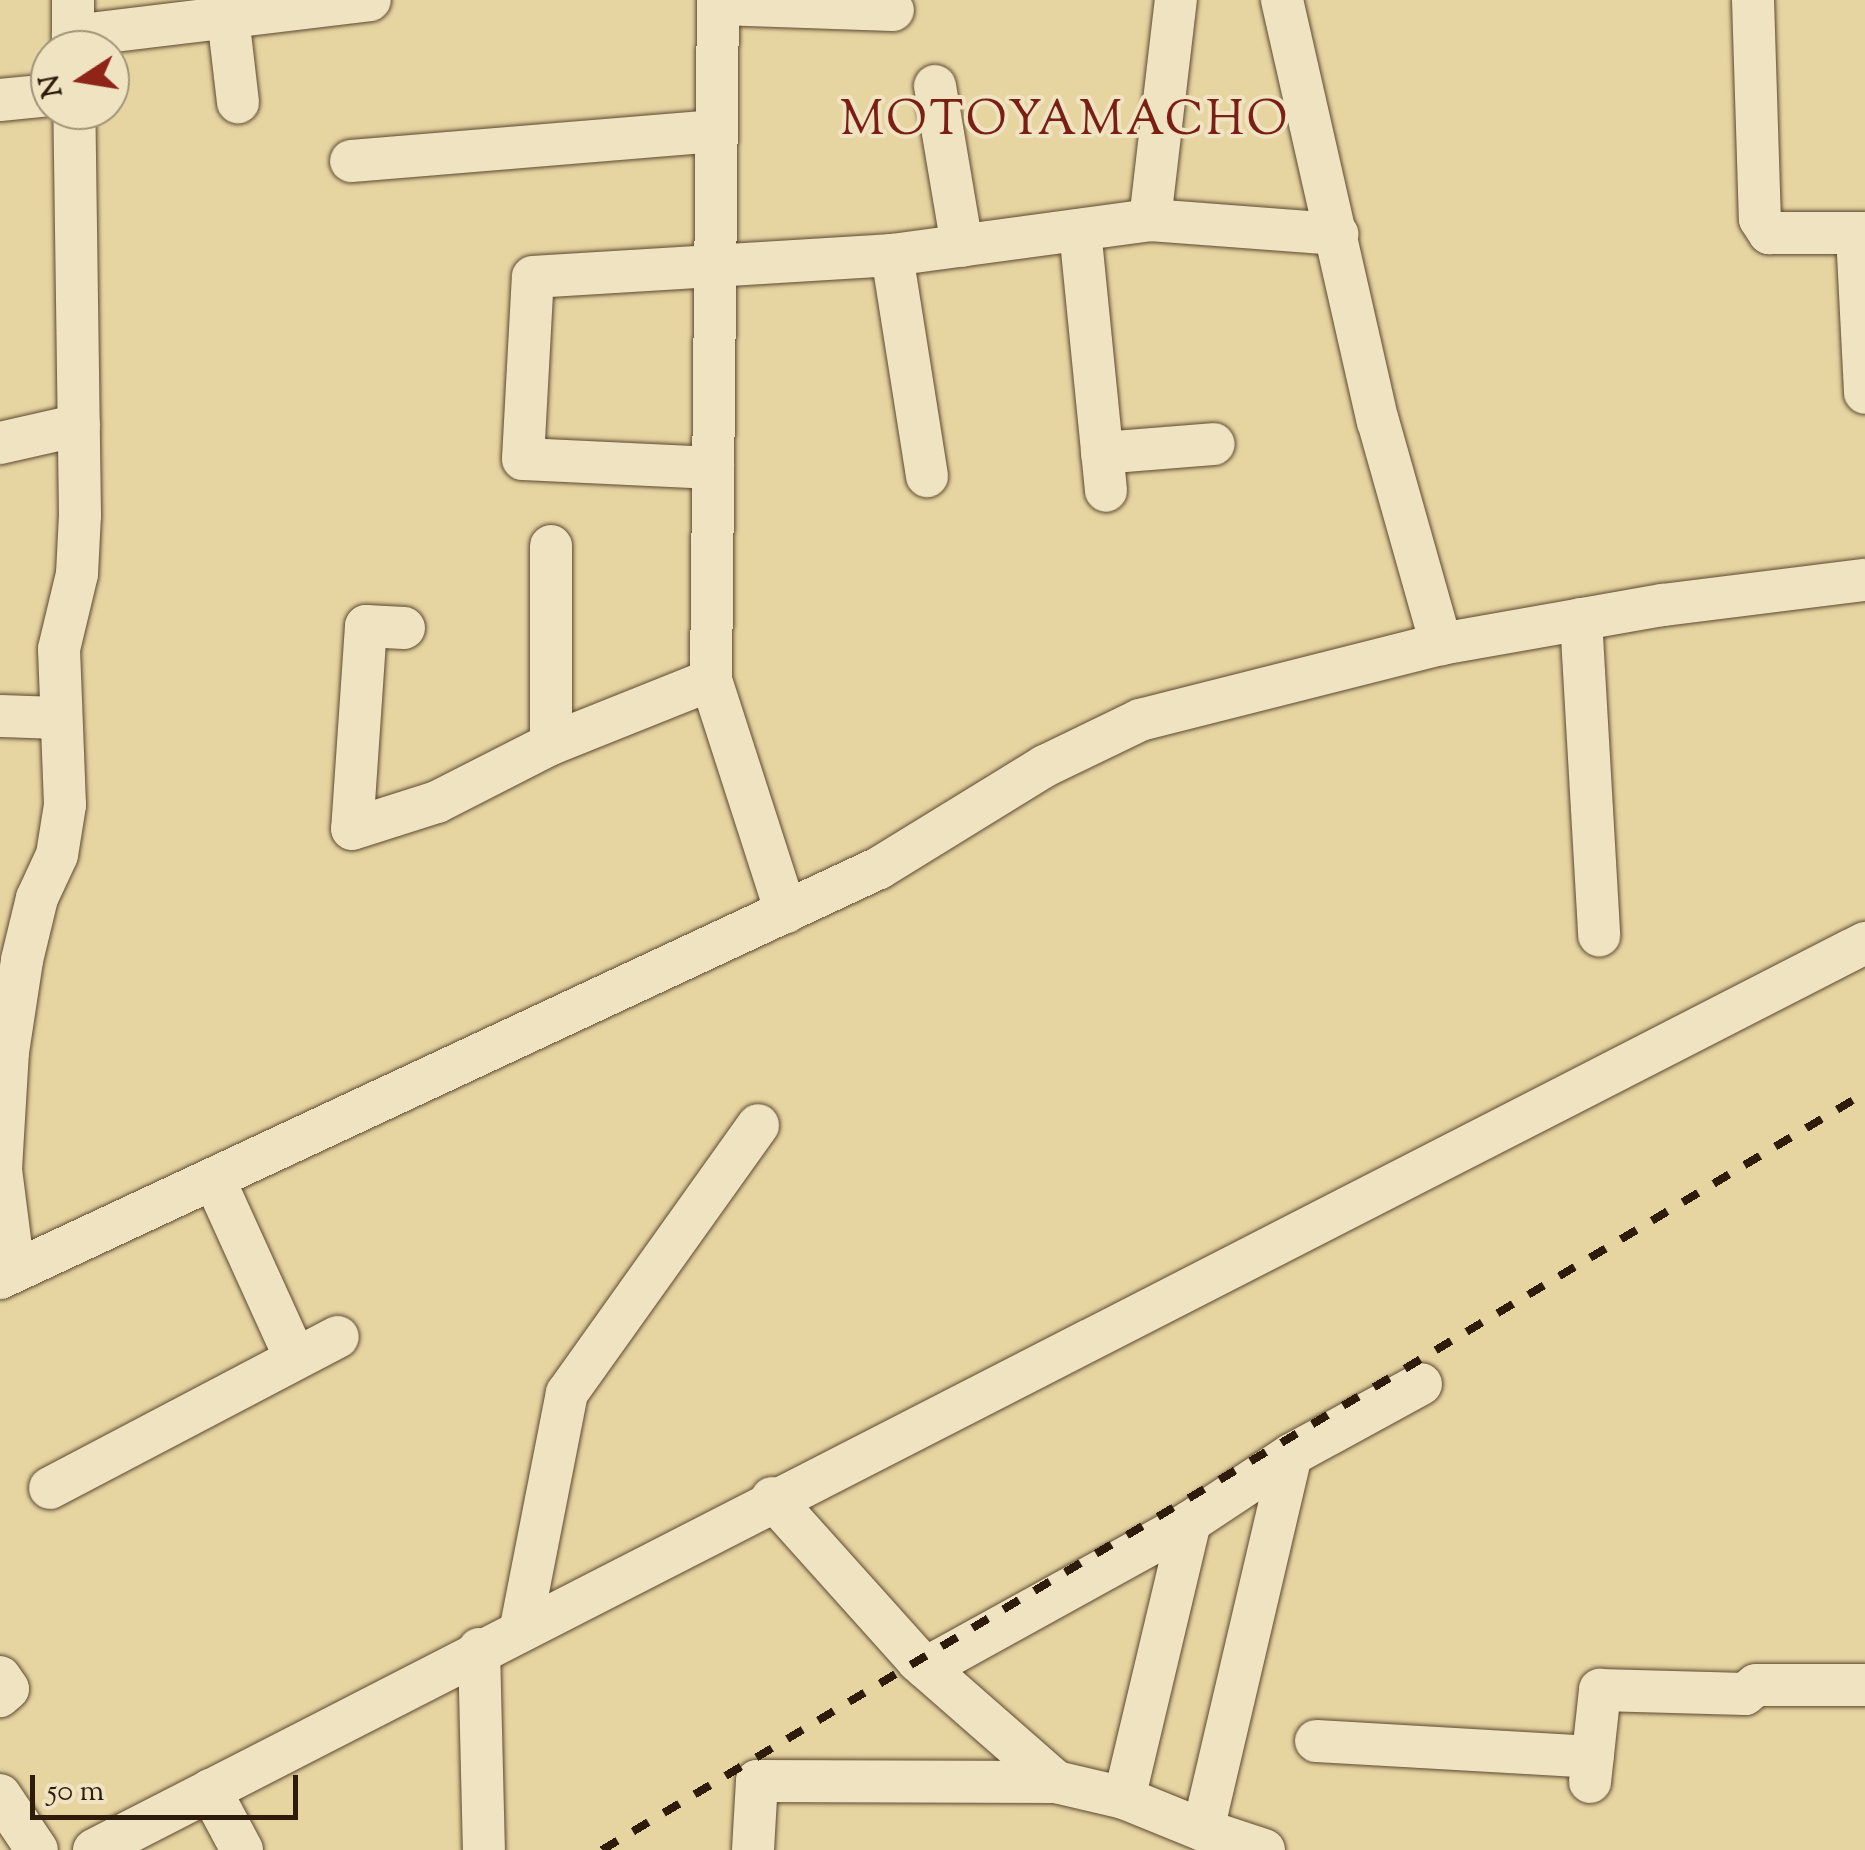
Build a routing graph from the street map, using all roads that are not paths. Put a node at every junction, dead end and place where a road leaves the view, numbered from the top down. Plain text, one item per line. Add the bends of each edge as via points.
1 (370, 0) edge
2 (1176, 0) edge
3 (1282, 0) edge
4 (1753, 0) edge
5 (718, 2) edge
6 (893, 10) dead end
7 (228, 17) junction
8 (73, 29) edge
9 (935, 86) dead end
10 (30, 97) edge
11 (0, 100) edge
12 (238, 102) dead end
13 (74, 130) edge
14 (714, 132) junction
15 (351, 161) dead end
16 (1150, 220) junction
17 (1080, 230) junction
18 (1861, 233) edge
19 (1337, 234) junction
20 (962, 246) junction
21 (892, 255) junction
22 (714, 269) junction
23 (1865, 393) edge
24 (79, 425) junction
25 (0, 443) edge
26 (1214, 444) dead end
27 (713, 468) junction
28 (927, 476) dead end
29 (551, 546) dead end
30 (1865, 580) edge
31 (1581, 619) junction
32 (404, 628) dead end
33 (1441, 644) junction
34 (712, 680) junction
35 (0, 716) edge
36 (57, 718) junction
37 (550, 744) junction
38 (786, 912) junction
39 (1599, 936) dead end
40 (1865, 943) edge
41 (4, 1051) edge
42 (758, 1125) dead end
43 (214, 1179) junction
44 (7, 1274) edge
45 (338, 1337) dead end
46 (294, 1354) junction
47 (1421, 1384) dead end
48 (1291, 1455) junction
49 (50, 1488) dead end
50 (772, 1498) junction
51 (1190, 1522) junction
52 (521, 1627) junction
53 (479, 1649) junction
54 (926, 1668) junction
55 (0, 1676) edge
56 (1865, 1685) edge
57 (0, 1696) edge
58 (1316, 1741) dead end
59 (1056, 1782) junction
60 (210, 1790) junction
61 (0, 1795) edge
62 (1124, 1798) junction
63 (1203, 1830) junction
64 (38, 1850) edge
65 (94, 1850) edge
66 (242, 1850) edge
67 (484, 1850) edge
68 (753, 1850) edge
69 (1264, 1850) edge

1 - 7 street
2 - 16 street
3 - 19 street
4 - 18 street via 1760,219 1768,233
5 - 6 street
5 - 14 street
7 - 8 street
7 - 12 street
9 - 20 street
10 - 11 street
13 - 24 street
14 - 15 street
14 - 22 street
16 - 17 street
16 - 19 street
17 - 20 street
17 - 26 street via 1104,472
18 - 23 street
19 - 33 street via 1378,422
20 - 21 street
21 - 22 street
21 - 28 street
22 - 27 street
22 - 27 street via 533,277 523,460
24 - 25 street
24 - 36 street via 76,574 59,649
27 - 34 street
29 - 37 street
30 - 31 street
31 - 33 street
31 - 39 street
32 - 37 street via 366,626 352,829 437,802
33 - 38 street via 1140,720 1045,766 878,868
34 - 37 street
34 - 38 street
35 - 36 street
36 - 41 street via 58,855 33,914
38 - 43 street
40 - 50 street
41 - 44 street
42 - 52 street via 567,1393
43 - 44 street
43 - 46 street
45 - 46 street
46 - 49 street
47 - 48 street
48 - 51 street
48 - 63 street
50 - 52 street
50 - 54 street
51 - 54 street
51 - 62 street
52 - 53 street
53 - 60 street
53 - 67 street
54 - 59 street
55 - 57 street via 8,1690
56 - 58 street via 1756,1685 1745,1694 1600,1690 1592,1770
59 - 62 street
59 - 68 street via 757,1781
60 - 65 street
60 - 66 street
61 - 64 street
62 - 63 street
63 - 69 street

